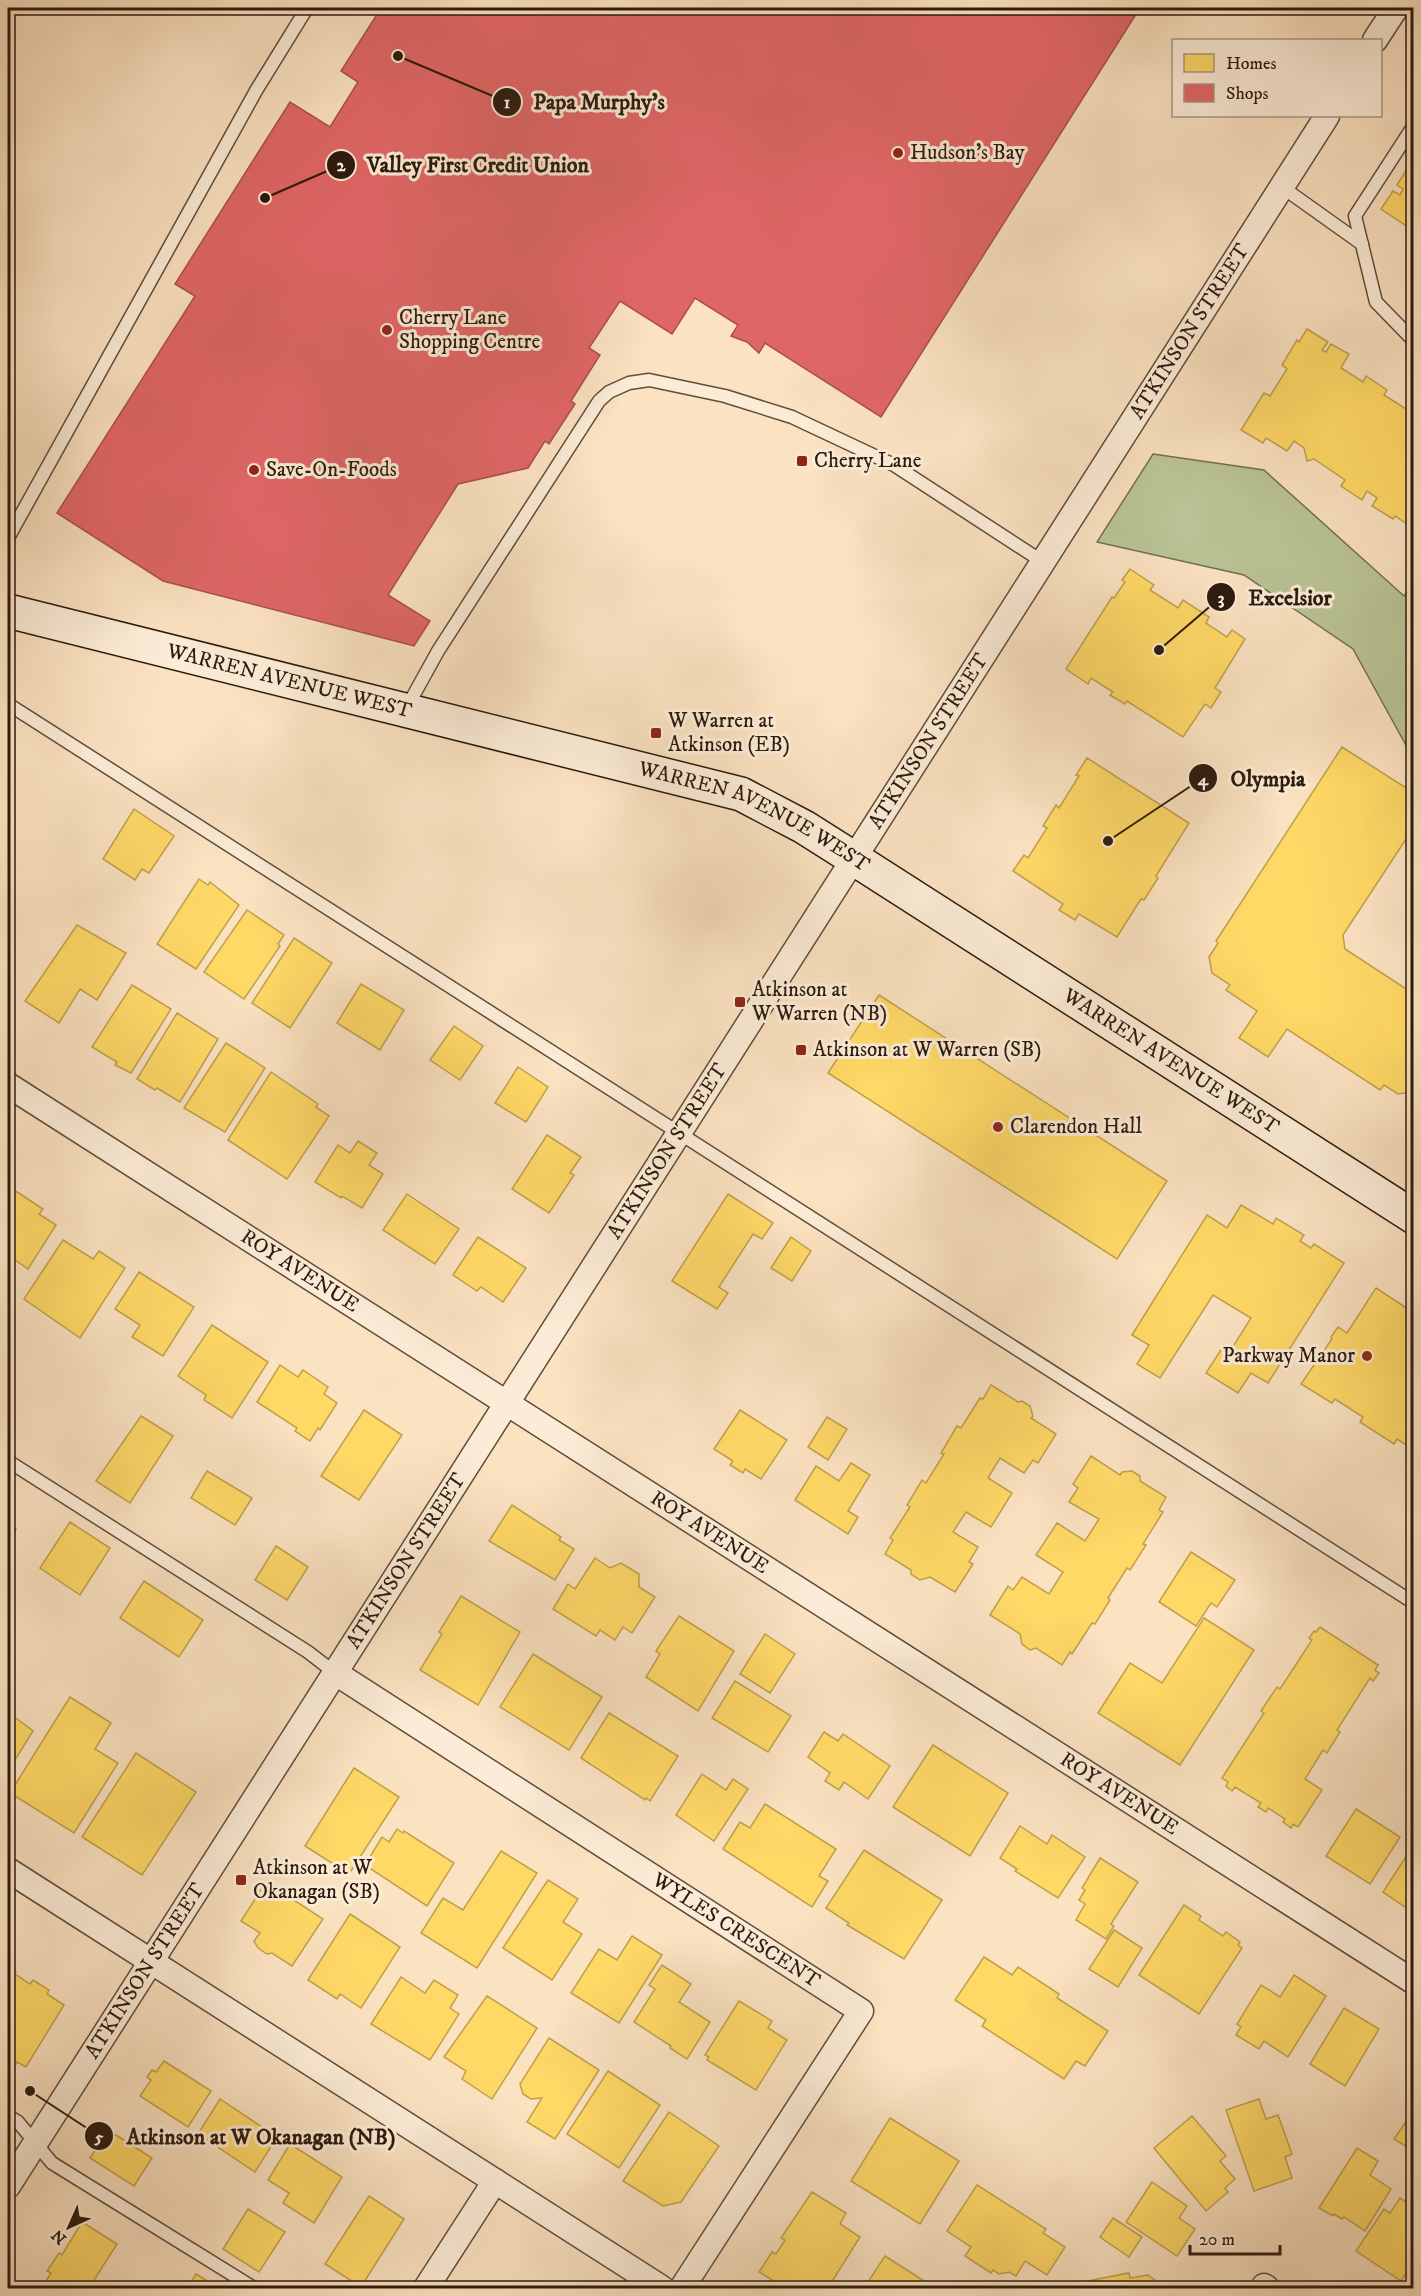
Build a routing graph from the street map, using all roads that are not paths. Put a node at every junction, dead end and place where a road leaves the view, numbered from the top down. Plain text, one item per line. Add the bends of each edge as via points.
1 (307, 8) edge
2 (1390, 10) edge
3 (1376, 39) edge
4 (1326, 117) edge
5 (1413, 125) edge
6 (1282, 187) junction
7 (1362, 244) junction
8 (1413, 341) edge
9 (8, 538) edge
10 (1043, 562) junction
11 (8, 611) edge
12 (8, 704) edge
13 (405, 710) junction
14 (853, 858) junction
15 (8, 1084) edge
16 (677, 1134) junction
17 (1413, 1217) edge
18 (506, 1403) junction
19 (8, 1461) edge
20 (1413, 1603) edge
21 (334, 1672) junction
22 (8, 1870) edge
23 (150, 1962) junction
24 (1413, 1982) edge
25 (8, 2116) edge
26 (35, 2143) junction
27 (495, 2181) junction
28 (8, 2186) edge
29 (254, 2289) edge
30 (426, 2289) edge
31 (662, 2289) edge
32 (682, 2289) edge

1 - 9 lane via 257,89
2 - 3 street
4 - 6 street, ATKINSON STREET
5 - 7 lane via 1355,216
6 - 7 lane
6 - 10 street, ATKINSON STREET
7 - 8 lane via 1376,302
10 - 13 lane via 894,465 792,417 724,396 649,380 629,383 599,401 438,651
10 - 14 street, ATKINSON STREET
11 - 13 street, WARREN AVENUE WEST
12 - 16 lane
13 - 14 street, WARREN AVENUE WEST via 741,794
14 - 16 street, ATKINSON STREET
14 - 17 street, WARREN AVENUE WEST
15 - 18 street, ROY AVENUE
16 - 18 street, ATKINSON STREET
16 - 20 lane
18 - 21 street, ATKINSON STREET
18 - 24 street, ROY AVENUE
19 - 21 lane
21 - 23 street, ATKINSON STREET
21 - 32 street, WYLES CRESCENT via 861,2011
22 - 23 street
23 - 26 street, ATKINSON STREET
23 - 27 street
25 - 26 lane
26 - 28 street, ATKINSON STREET
26 - 29 lane via 52,2163
27 - 30 street
27 - 31 street

